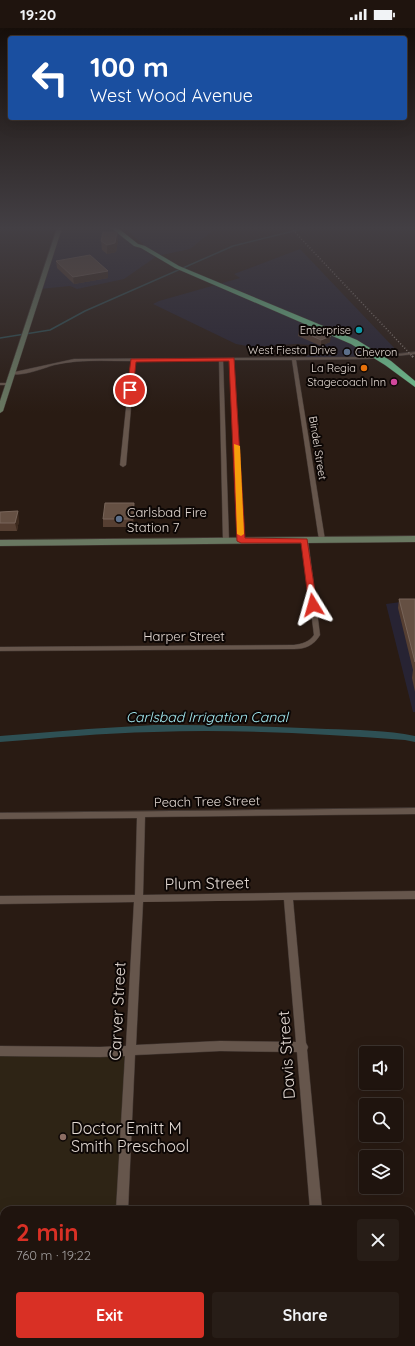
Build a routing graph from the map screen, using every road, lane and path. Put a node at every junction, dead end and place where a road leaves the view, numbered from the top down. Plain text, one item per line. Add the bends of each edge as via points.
1 (39, 290) edge
2 (229, 290) edge
3 (415, 353) edge
4 (381, 358) junction
5 (221, 359) junction
6 (232, 359) junction
7 (294, 359) junction
8 (133, 360) junction
9 (12, 373) junction
10 (0, 384) edge
11 (8, 384) junction
12 (415, 385) edge
13 (0, 411) edge
14 (123, 465) dead end
15 (415, 539) edge
16 (305, 540) junction
17 (322, 540) junction
18 (226, 541) junction
19 (241, 541) junction
20 (0, 542) edge
21 (0, 649) edge
22 (415, 811) edge
23 (141, 814) junction
24 (0, 816) edge
25 (415, 895) edge
26 (288, 897) junction
27 (139, 898) junction
28 (0, 900) edge
29 (303, 1047) junction
30 (0, 1051) edge
31 (131, 1052) junction
32 (122, 1206) edge
33 (316, 1206) edge

1 - 9 street
2 - 4 highway via 337,333
3 - 4 street, West Fiesta Drive
4 - 7 street, West Fiesta Drive
4 - 12 highway
5 - 6 street, West Fiesta Drive
5 - 8 street, West Fiesta Drive
5 - 18 street
6 - 7 street, West Fiesta Drive
6 - 19 street
7 - 17 street, Bindel Street
8 - 9 street, West Fiesta Drive via 65,361
8 - 14 street
9 - 11 street
10 - 11 street
11 - 13 street
15 - 17 street
16 - 17 street
16 - 19 street
16 - 21 street, Harper Street via 317,635 313,641 300,647
18 - 19 street
18 - 20 street
22 - 23 street, Peach Tree Street
23 - 24 street, Peach Tree Street
23 - 27 street, Carver Street
25 - 26 street, Plum Street
26 - 27 street, Plum Street
26 - 29 street, Davis Street
27 - 28 street, Plum Street
27 - 31 street, Carver Street
29 - 31 street via 220,1046
29 - 33 street, Davis Street
30 - 31 street
31 - 32 street, Carver Street

